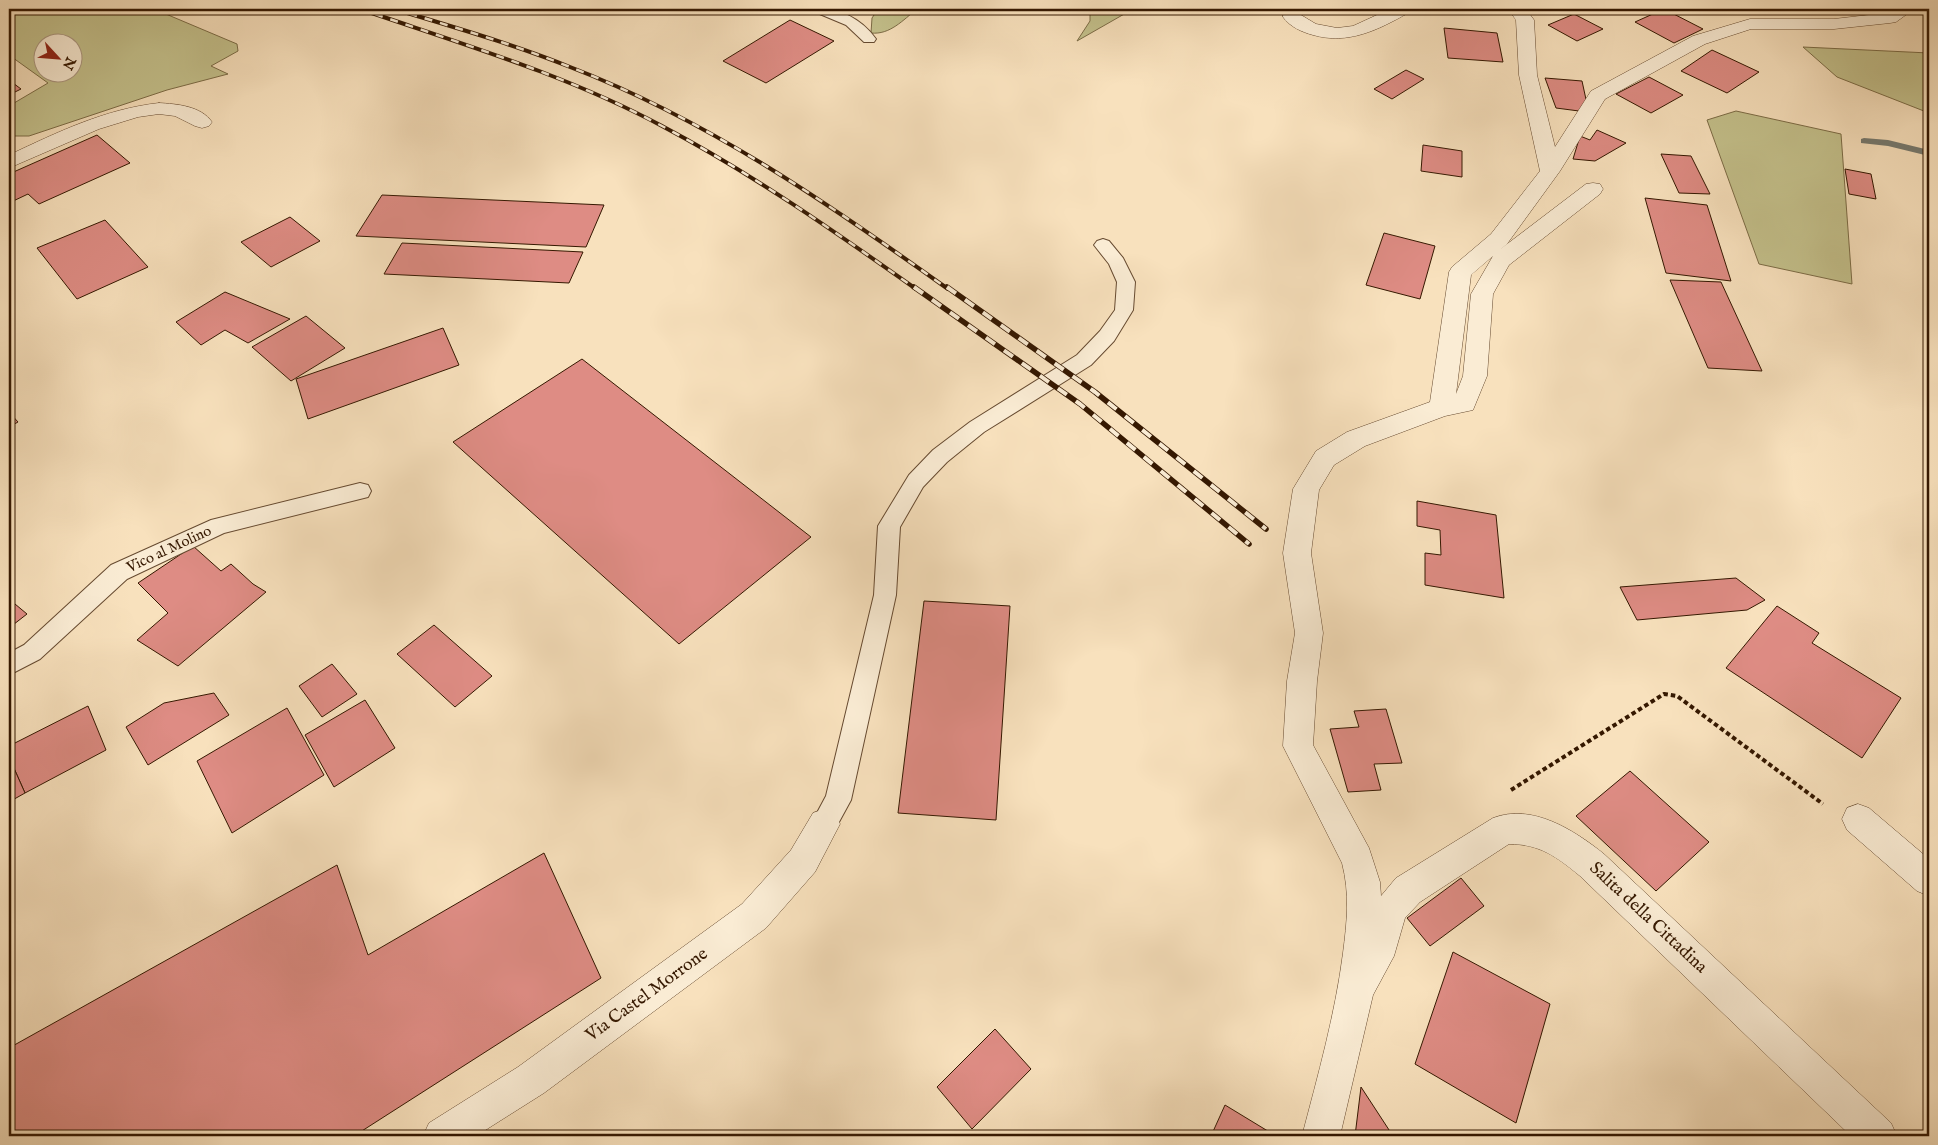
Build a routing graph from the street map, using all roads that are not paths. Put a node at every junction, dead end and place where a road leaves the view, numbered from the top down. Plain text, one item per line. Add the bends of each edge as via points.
1 (820, 9) edge
2 (1293, 9) edge
3 (1402, 9) edge
4 (1516, 9) edge
5 (1905, 9) edge
6 (869, 39) dead end
7 (202, 122) dead end
8 (9, 162) edge
9 (1550, 171) junction
10 (1593, 189) dead end
11 (1103, 245) dead end
12 (1442, 407) junction
13 (360, 491) dead end
14 (9, 665) edge
15 (824, 824) joint
16 (1864, 824) road end
17 (1929, 880) edge
18 (1355, 997) junction
19 (442, 1136) edge
20 (1321, 1136) edge
21 (1878, 1136) edge

1 - 6 lane via 851,22
2 - 3 street via 1292,17 1312,29 1333,33 1355,32 1370,27
4 - 9 street via 1525,20 1528,75
5 - 9 street via 1890,18 1834,24 1750,24 1699,40 1598,95
7 - 8 street via 179,110 154,108 101,122
9 - 12 street via 1498,238 1460,272
10 - 12 street via 1501,260 1482,294 1475,376 1464,404
11 - 15 lane via 1117,262 1126,282 1124,310 1108,336 1084,360 977,427 940,456 916,481 889,526 885,595 838,800
12 - 18 street via 1356,439 1325,458 1306,489 1297,553 1309,633 1298,746 1357,859 1363,882 1365,910
13 - 14 lane, Vico al Molino via 219,526 119,572 32,652
15 - 19 street, Via Castel Morrone via 803,860 754,916 531,1080
16 - 17 street
18 - 20 street
18 - 21 street, Salita della Cittadina via 1382,944 1390,910 1408,890 1504,829 1522,827 1538,831 1570,846 1592,865

